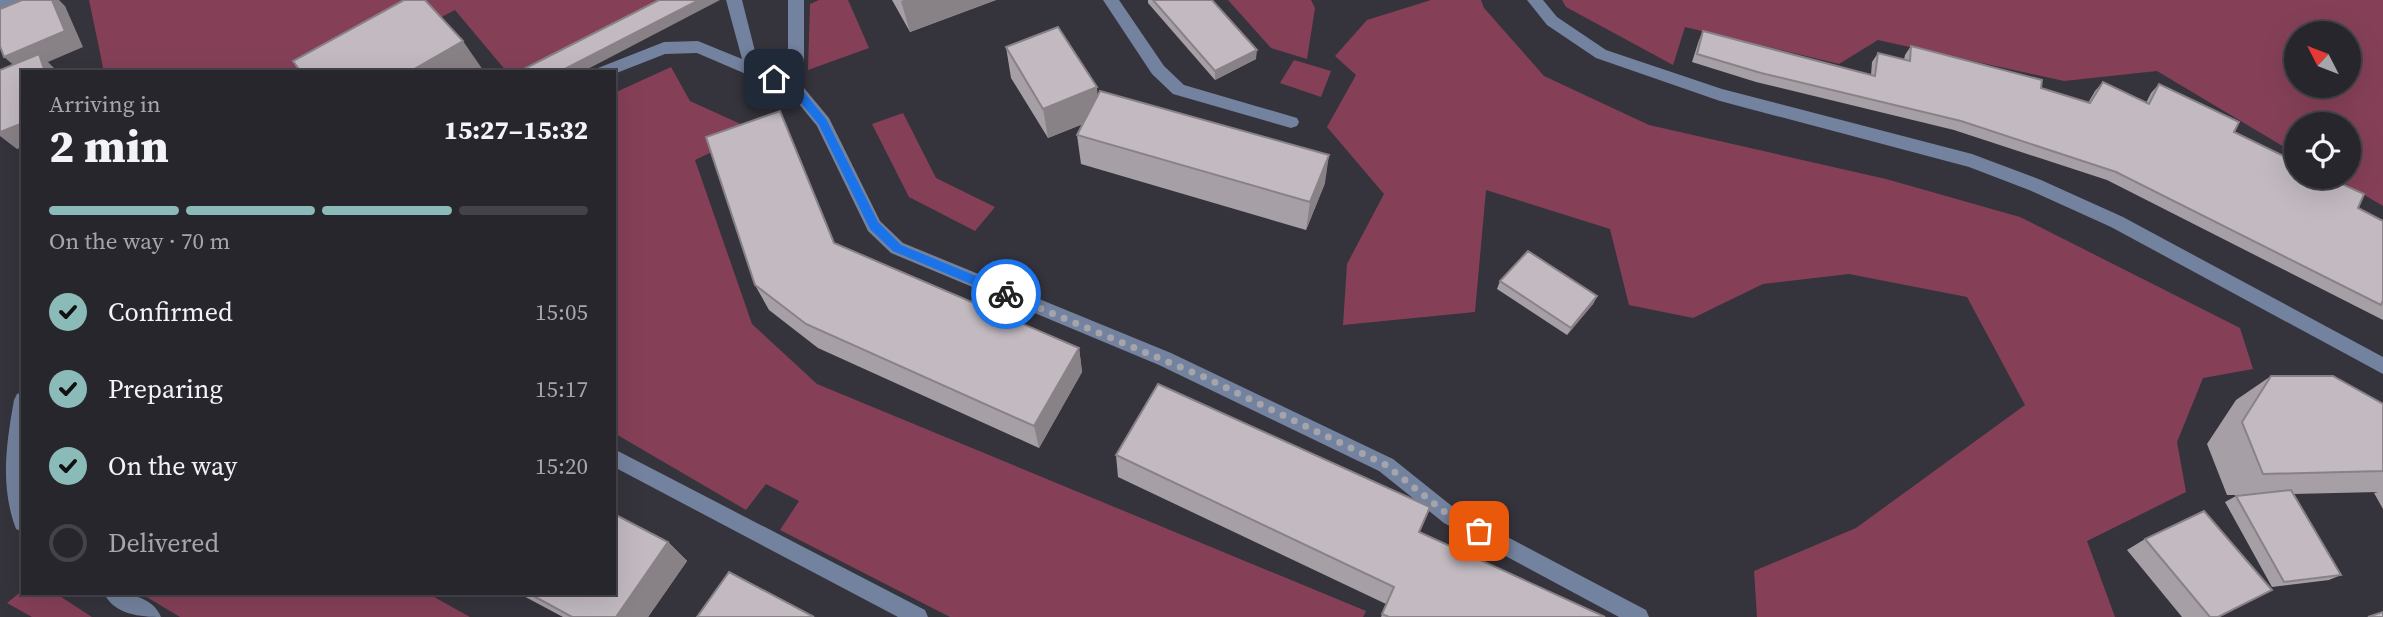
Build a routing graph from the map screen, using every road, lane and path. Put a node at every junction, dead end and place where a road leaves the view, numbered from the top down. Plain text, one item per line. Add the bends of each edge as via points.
1 (16, 0) edge
2 (734, 0) edge
3 (796, 0) edge
4 (1111, 0) edge
5 (1535, 0) edge
6 (0, 4) edge
7 (752, 69) junction
8 (609, 70) edge
9 (796, 89) junction
10 (1291, 122) dead end
11 (2383, 366) edge
12 (21, 414) edge
13 (616, 458) edge
14 (21, 520) edge
15 (117, 595) edge
16 (151, 617) edge
17 (918, 617) edge
18 (1639, 617) edge

1 - 6 street
2 - 7 street
3 - 9 street
4 - 10 street via 1158,70 1179,90
5 - 11 street via 1552,20 1601,54 1720,95 1972,161 2035,185 2117,222
7 - 8 street via 698,47 664,48
7 - 9 street
9 - 18 street via 823,122 874,226 897,248 1165,359 1386,465 1451,517
12 - 14 street via 13,469 14,510
13 - 17 street
15 - 16 street

